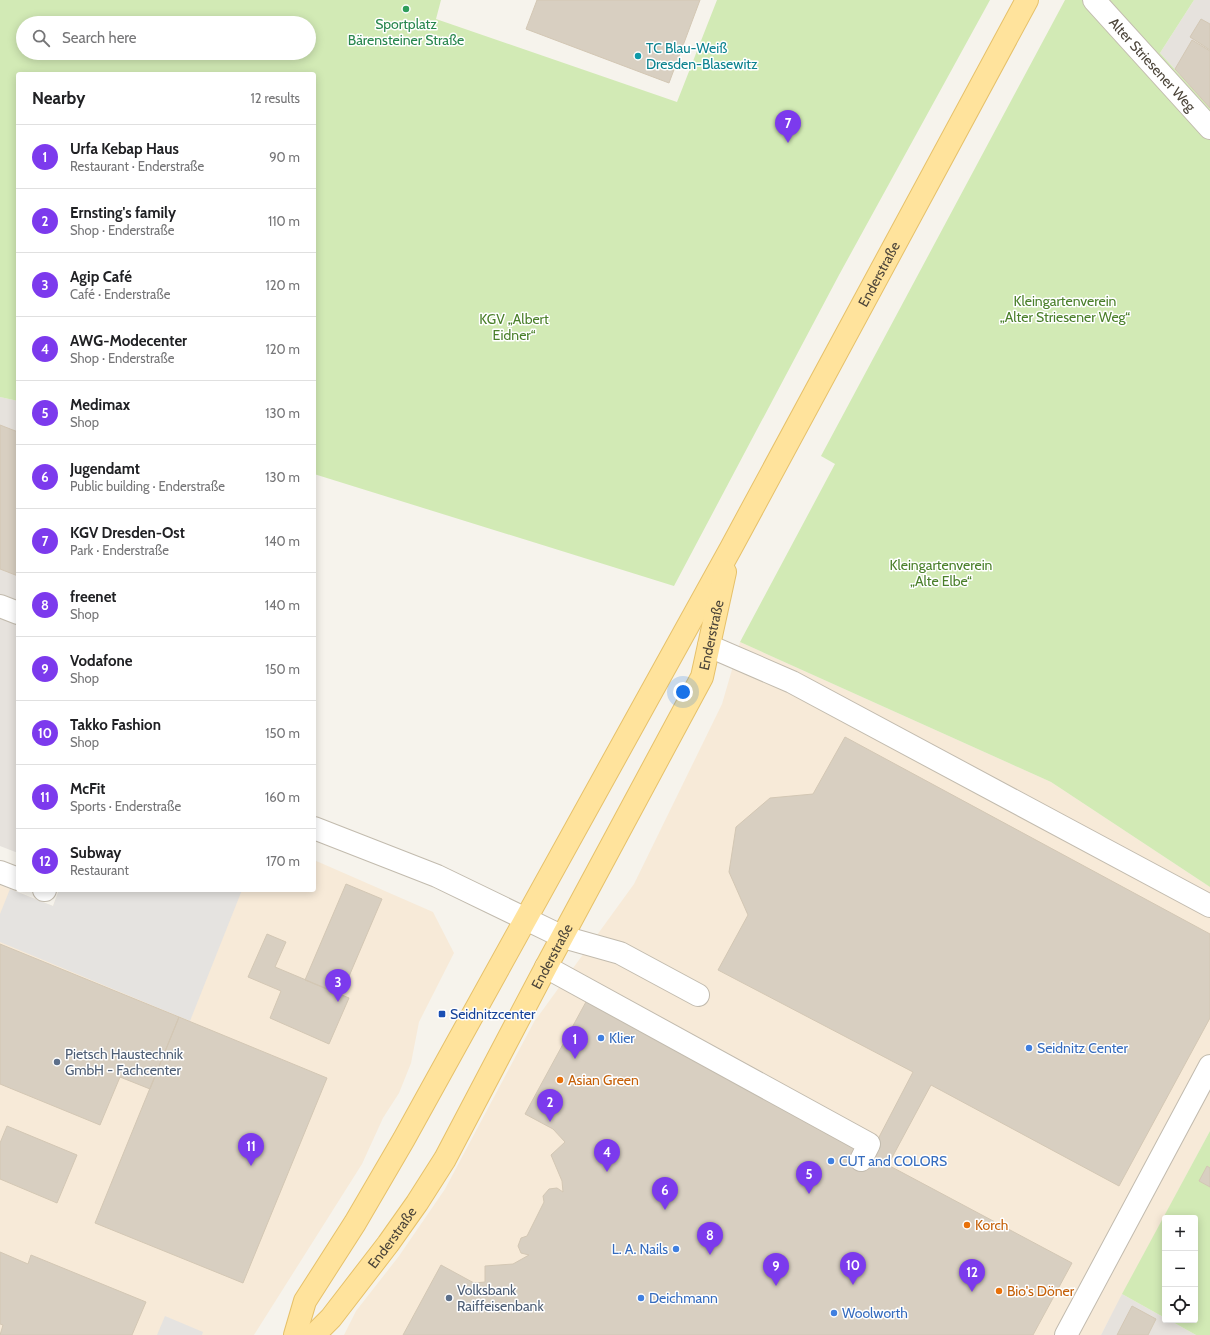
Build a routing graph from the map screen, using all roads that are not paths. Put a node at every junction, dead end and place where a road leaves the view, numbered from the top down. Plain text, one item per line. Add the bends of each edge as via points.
1 (1027, 0) edge
2 (1094, 0) edge
3 (1210, 128) edge
4 (731, 548) junction
5 (0, 606) edge
6 (16, 612) edge
7 (709, 646) junction
8 (316, 829) edge
9 (1210, 906) edge
10 (526, 918) junction
11 (563, 937) junction
12 (546, 967) junction
13 (698, 995) dead end
14 (1210, 1066) edge
15 (861, 1160) dead end
16 (295, 1335) edge
17 (314, 1335) edge
18 (1066, 1335) edge

1 - 4 main road, Enderstraße
2 - 3 street, Alter Striesener Weg
4 - 7 main road, Enderstraße
4 - 10 main road, Enderstraße
5 - 6 street
7 - 9 street via 792,682
7 - 11 main road, Enderstraße via 702,678
8 - 10 street via 437,876
10 - 11 street
10 - 16 main road, Enderstraße via 404,1139 305,1301
11 - 12 main road, Enderstraße
11 - 13 street via 620,953
12 - 15 street via 869,1144
12 - 17 main road, Enderstraße via 445,1159 388,1244 331,1318
14 - 18 street

